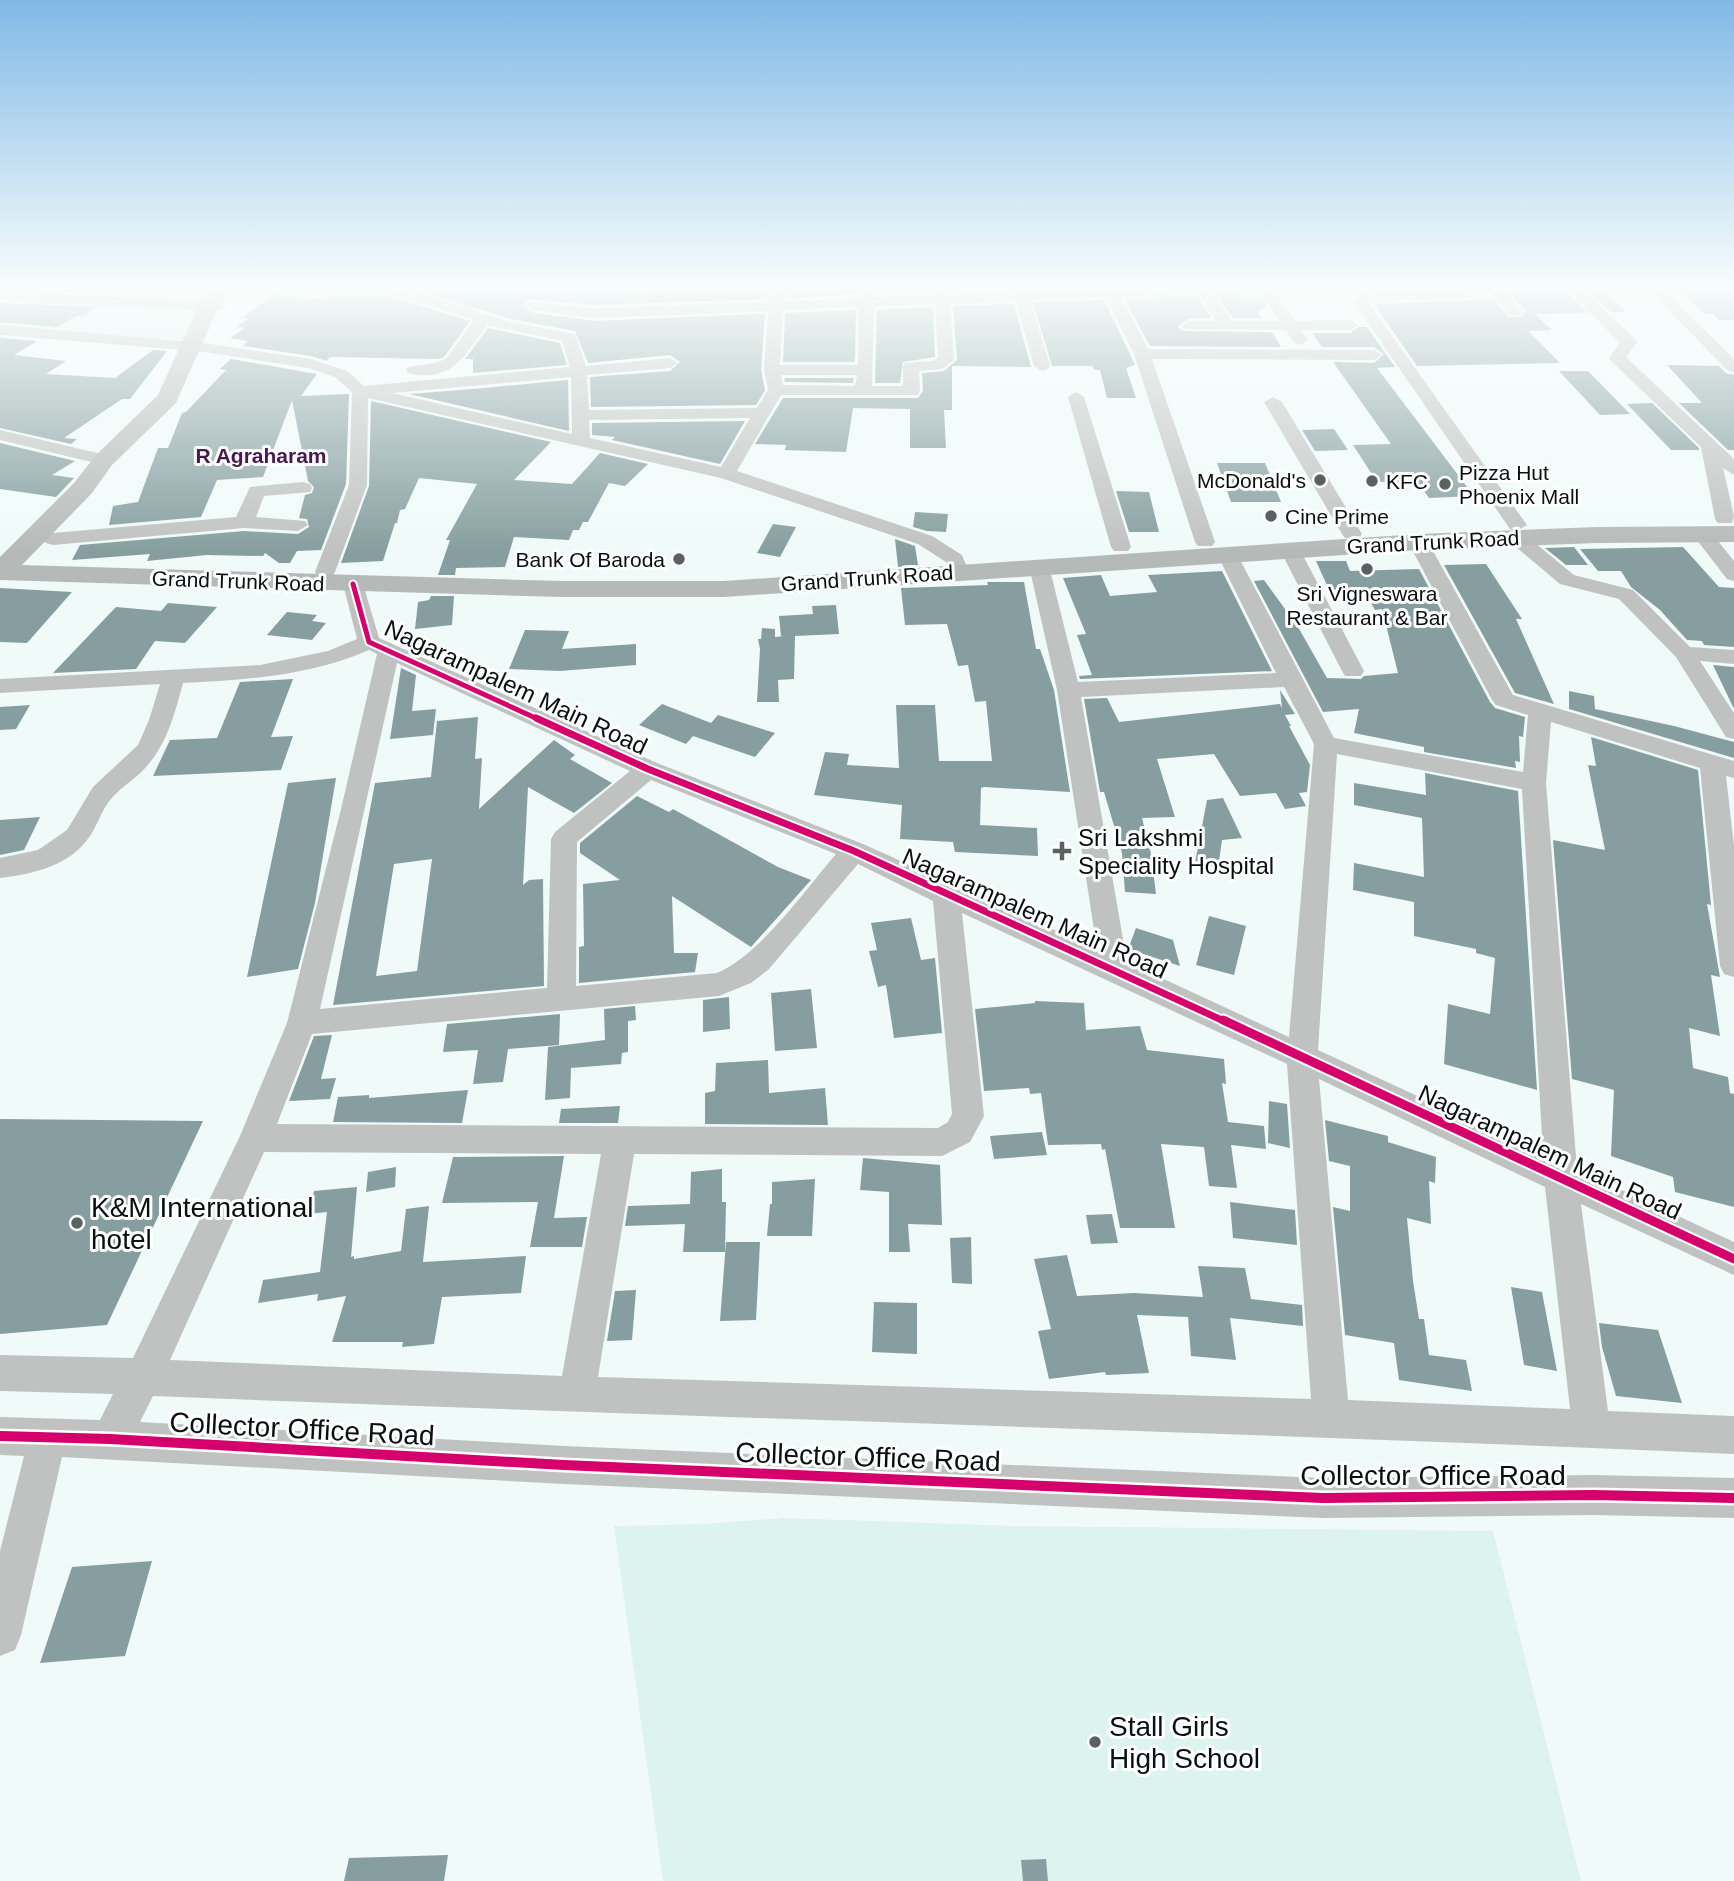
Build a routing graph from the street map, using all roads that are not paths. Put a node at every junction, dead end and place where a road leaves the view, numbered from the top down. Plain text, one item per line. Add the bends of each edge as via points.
1 (180, 378) edge
2 (188, 378) edge
3 (345, 378) edge
4 (498, 378) edge
5 (580, 378) edge
6 (774, 378) edge
7 (865, 378) edge
8 (911, 378) edge
9 (1151, 378) edge
10 (1412, 378) edge
11 (1637, 378) edge
12 (776, 390) junction
13 (360, 391) junction
14 (863, 391) junction
15 (1076, 397) dead end
16 (1273, 402) dead end
17 (760, 413) junction
18 (582, 415) junction
19 (0, 435) edge
20 (580, 442) junction
21 (1709, 448) junction
22 (104, 460) junction
23 (1734, 469) edge
24 (726, 474) junction
25 (303, 488) dead end
26 (244, 522) junction
27 (1731, 524) edge
28 (298, 525) dead end
29 (1517, 531) junction
30 (1352, 534) junction
31 (1703, 535) junction
32 (53, 539) junction
33 (1418, 542) junction
34 (1121, 547) junction
35 (1216, 548) junction
36 (1290, 550) junction
37 (957, 565) junction
38 (1039, 566) junction
39 (10, 567) edge
40 (325, 572) junction
41 (1734, 576) edge
42 (353, 584) junction
43 (379, 646) junction
44 (1684, 653) junction
45 (1734, 657) edge
46 (1353, 671) dead end
47 (173, 676) junction
48 (1291, 679) junction
49 (0, 686) edge
50 (1068, 690) junction
51 (1540, 710) junction
52 (1734, 731) edge
53 (1326, 744) junction
54 (1723, 767) edge
55 (648, 769) junction
56 (1534, 783) junction
57 (854, 851) junction
58 (0, 868) edge
59 (946, 895) junction
60 (1734, 966) edge
61 (1114, 969) junction
62 (561, 999) junction
63 (302, 1023) junction
64 (1302, 1057) junction
65 (255, 1138) junction
66 (620, 1139) junction
67 (1561, 1179) junction
68 (1734, 1259) edge
69 (0, 1373) edge
70 (144, 1375) junction
71 (577, 1394) junction
72 (1331, 1419) junction
73 (1591, 1429) junction
74 (1734, 1435) edge
75 (0, 1436) edge
76 (48, 1436) junction
77 (110, 1439) junction
78 (1734, 1498) edge
79 (0, 1635) edge

1 - 22 main road via 168,398
2 - 32 main road via 181,399 105,476
3 - 13 street
4 - 13 street
5 - 18 street
6 - 12 street
7 - 14 street
8 - 14 street via 912,391
9 - 35 street
10 - 29 street
11 - 21 street
12 - 14 street
12 - 17 street
13 - 20 street
13 - 40 street via 358,485
15 - 34 street
16 - 30 street
17 - 18 street
17 - 24 street
18 - 20 street
19 - 22 street
20 - 24 street
21 - 23 street
21 - 27 street
22 - 39 main road
24 - 37 street via 925,540
25 - 26 street via 257,491
26 - 28 street
26 - 32 street
27 - 29 main road, Grand Trunk Road
27 - 31 main road, Grand Trunk Road
29 - 30 main road, Grand Trunk Road
29 - 31 main road, Grand Trunk Road
29 - 33 main road, Grand Trunk Road
29 - 44 street via 1567,580 1626,594
30 - 35 main road, Grand Trunk Road
31 - 41 street
32 - 39 main road
33 - 36 main road, Grand Trunk Road
33 - 51 street via 1504,700
34 - 35 main road, Grand Trunk Road
34 - 37 main road, Grand Trunk Road
35 - 36 main road, Grand Trunk Road
35 - 38 main road, Grand Trunk Road
35 - 48 street
36 - 46 street
37 - 38 main road, Grand Trunk Road
37 - 40 main road, Grand Trunk Road via 663,575
37 - 42 main road, Grand Trunk Road via 724,589
38 - 50 street
39 - 40 main road, Grand Trunk Road
39 - 42 main road, Grand Trunk Road
42 - 43 street, Nagarampalem Main Road
43 - 47 street via 283,668
43 - 55 street, Nagarampalem Main Road
43 - 63 street via 354,809
44 - 45 street
44 - 52 street
47 - 49 street
47 - 58 street via 153,740 139,760 104,790 69,844 46,860
48 - 50 street
48 - 53 street
50 - 61 street
51 - 54 street
51 - 56 street
53 - 56 street
53 - 64 street
54 - 60 street
55 - 57 street, Nagarampalem Main Road
55 - 62 street via 564,839
56 - 67 street
57 - 59 street, Nagarampalem Main Road
57 - 62 street via 759,961 741,975 719,984
59 - 61 street, Nagarampalem Main Road
59 - 66 street via 968,1116 959,1132 942,1142
61 - 64 street, Nagarampalem Main Road
62 - 63 street
63 - 65 street
64 - 67 street, Nagarampalem Main Road
64 - 72 street
65 - 66 street
65 - 70 street
66 - 71 street
67 - 68 street, Nagarampalem Main Road
67 - 73 street
69 - 70 street, Collector Office Road
70 - 71 street, Collector Office Road
70 - 77 street
71 - 72 street, Collector Office Road
72 - 73 street, Collector Office Road
73 - 74 street, Collector Office Road
75 - 76 street, Collector Office Road
76 - 77 street, Collector Office Road
76 - 79 street
77 - 78 street, Collector Office Road via 564,1465 1323,1497

